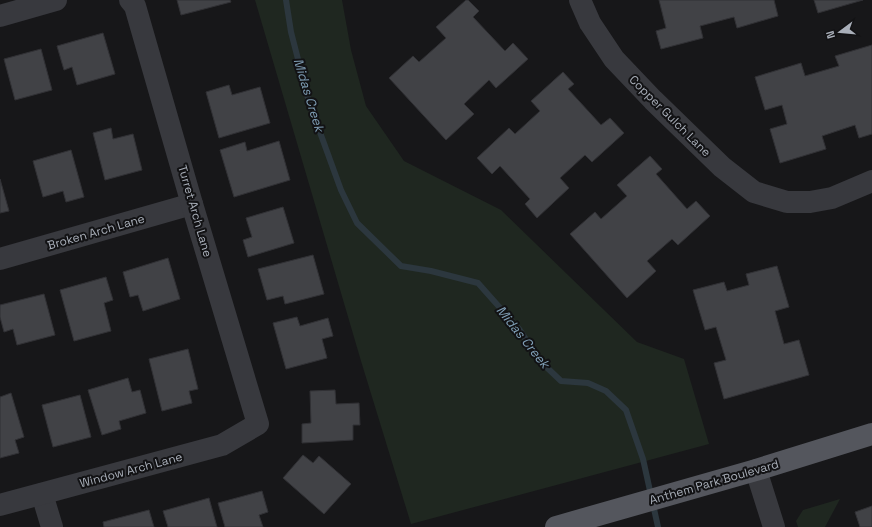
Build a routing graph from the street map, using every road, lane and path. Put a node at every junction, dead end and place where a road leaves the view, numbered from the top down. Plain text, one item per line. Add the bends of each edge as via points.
1 (56, 0) edge
2 (130, 0) edge
3 (580, 0) edge
4 (0, 16) edge
5 (872, 181) edge
6 (192, 204) junction
7 (0, 259) edge
8 (258, 424) joint
9 (872, 434) edge
10 (756, 470) junction
11 (42, 494) junction
12 (0, 505) edge
13 (52, 527) edge
14 (556, 527) edge
15 (774, 527) edge

1 - 4 street
2 - 6 street, Turret Arch Lane via 135,6
3 - 5 street, Copper Gulch Lane via 590,23 614,59 710,156 754,192 787,202 810,202 832,198
6 - 7 street, Broken Arch Lane
6 - 8 street, Turret Arch Lane
8 - 11 street, Window Arch Lane via 222,445
9 - 10 main road, Anthem Park Boulevard
10 - 14 main road, Anthem Park Boulevard
10 - 15 street
11 - 12 street, Window Arch Lane
11 - 13 street

